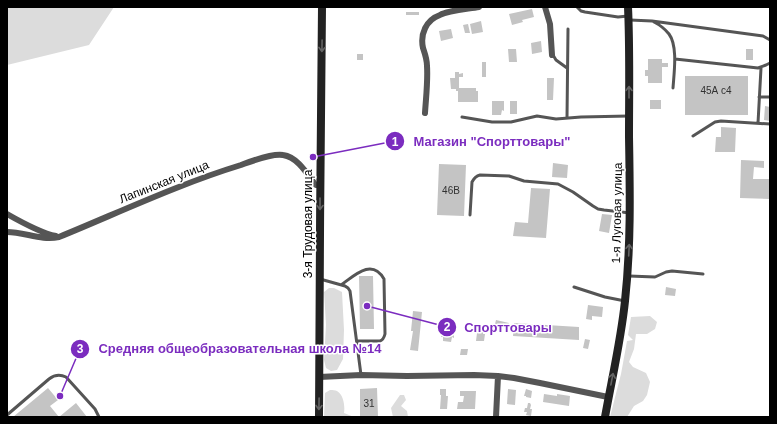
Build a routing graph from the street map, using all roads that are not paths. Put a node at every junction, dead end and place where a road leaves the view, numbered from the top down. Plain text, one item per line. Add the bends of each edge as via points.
1 (322, 7) edge
2 (479, 7) edge
3 (545, 7) edge
4 (578, 7) edge
5 (628, 7) edge
6 (629, 18) junction
7 (652, 21) junction
8 (568, 29) dead end
9 (770, 40) edge
10 (552, 55) joint
11 (675, 59) junction
12 (770, 63) edge
13 (567, 68) junction
14 (761, 68) junction
15 (673, 88) dead end
16 (759, 97) junction
17 (770, 97) edge
18 (424, 112) dead end
19 (629, 116) junction
20 (462, 117) dead end
21 (566, 118) junction
22 (758, 123) junction
23 (770, 124) edge
24 (693, 136) dead end
25 (320, 185) junction
26 (630, 213) junction
27 (7, 214) edge
28 (470, 215) dead end
29 (7, 232) edge
30 (60, 236) junction
31 (703, 274) dead end
32 (627, 275) junction
33 (320, 279) junction
34 (342, 285) junction
35 (574, 286) dead end
36 (625, 301) junction
37 (357, 341) junction
38 (361, 375) junction
39 (498, 376) junction
40 (319, 377) junction
41 (608, 397) junction
42 (7, 415) edge
43 (99, 417) edge
44 (319, 417) edge
45 (496, 417) edge
46 (605, 417) edge

1 -> 25 street, 3-я Трудовая улица
2 - 18 street via 443,13 433,18 425,27 422,40 428,66
3 - 10 street via 550,24
4 - 6 lane via 585,12
5 - 6 street, 1-я Луговая улица
6 - 7 lane
19 -> 6 street, 1-я Луговая улица
7 - 9 lane via 763,36
7 - 11 lane via 665,29 672,38
8 - 13 lane
10 - 13 lane
11 - 14 lane
11 - 15 lane
12 - 14 lane
13 - 21 lane
14 - 16 lane
16 - 17 lane
16 - 22 lane
19 - 21 lane
19 - 26 street, 1-я Луговая улица
20 - 21 lane via 492,122 511,122 537,116
22 - 23 lane
22 - 24 lane via 715,122
25 - 30 street, Лапинская улица via 316,185 295,160 285,155 276,155 215,173
25 -> 33 street, 3-я Трудовая улица
26 - 28 lane via 598,209 558,184 524,181 509,176 480,175 472,182
32 -> 26 street, 1-я Луговая улица
27 - 30 street via 50,235
29 - 30 street, Лапинская улица via 44,238
31 - 32 lane via 672,271 654,277
32 - 36 street, 1-я Луговая улица
33 - 34 lane
33 - 40 street, 3-я Трудовая улица
34 - 37 lane via 350,292
34 - 37 lane via 364,269 372,268 380,272 384,279 384,338 380,341
35 - 36 lane
41 -> 36 street, 1-я Луговая улица
37 - 38 lane
38 - 39 street
38 - 40 street
39 - 41 street
39 - 45 street
40 -> 44 street, 3-я Трудовая улица
41 - 46 street, 1-я Луговая улица
42 - 43 lane via 49,379 63,375 95,409

